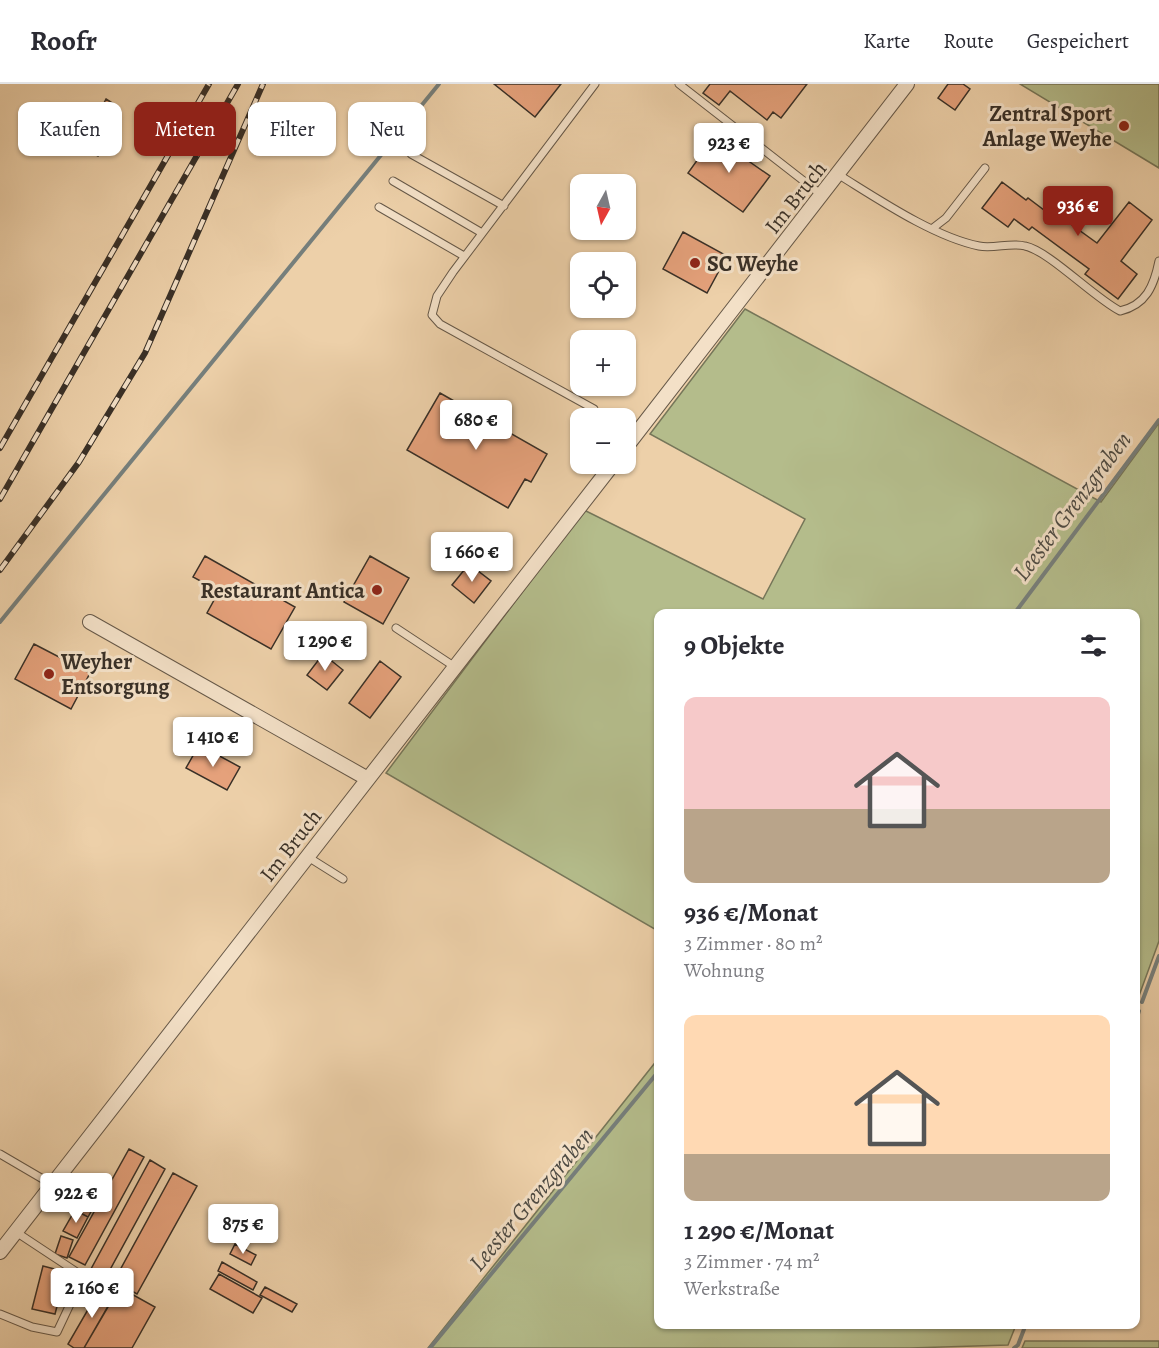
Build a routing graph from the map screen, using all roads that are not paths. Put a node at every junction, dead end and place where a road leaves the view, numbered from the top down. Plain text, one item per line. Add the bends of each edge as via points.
1 (595, 84) edge
2 (679, 84) edge
3 (907, 84) edge
4 (415, 156) edge
5 (985, 168) dead end
6 (839, 176) junction
7 (393, 181) dead end
8 (823, 196) junction
9 (504, 206) junction
10 (379, 207) dead end
11 (933, 228) junction
12 (482, 233) junction
13 (464, 256) junction
14 (1159, 261) edge
15 (592, 408) edge
16 (636, 434) edge
17 (605, 474) edge
18 (90, 622) dead end
19 (396, 628) dead end
20 (455, 667) junction
21 (368, 779) junction
22 (308, 857) junction
23 (343, 879) dead end
24 (0, 1154) edge
25 (53, 1185) junction
26 (16, 1232) junction
27 (0, 1252) edge
28 (0, 1314) edge

1 - 9 lane
2 - 8 lane
3 - 6 street, Im Bruch
4 - 9 lane
5 - 11 lane via 946,218
6 - 8 street, Im Bruch
6 - 11 lane
7 - 12 lane
8 - 16 street, Im Bruch
9 - 12 lane
10 - 13 lane
11 - 14 lane via 979,246 1025,246 1040,252 1102,302 1120,311 1134,308 1146,296 1155,284
12 - 13 lane
13 - 15 lane via 437,296 432,315 440,324
17 - 20 street, Im Bruch
18 - 21 street
19 - 20 lane
20 - 21 street, Im Bruch
21 - 22 street, Im Bruch
22 - 23 lane
22 - 25 street, Im Bruch
24 - 25 lane
25 - 26 street, Im Bruch
26 - 27 street, Im Bruch
26 - 28 lane via 78,1273 81,1281 57,1332

